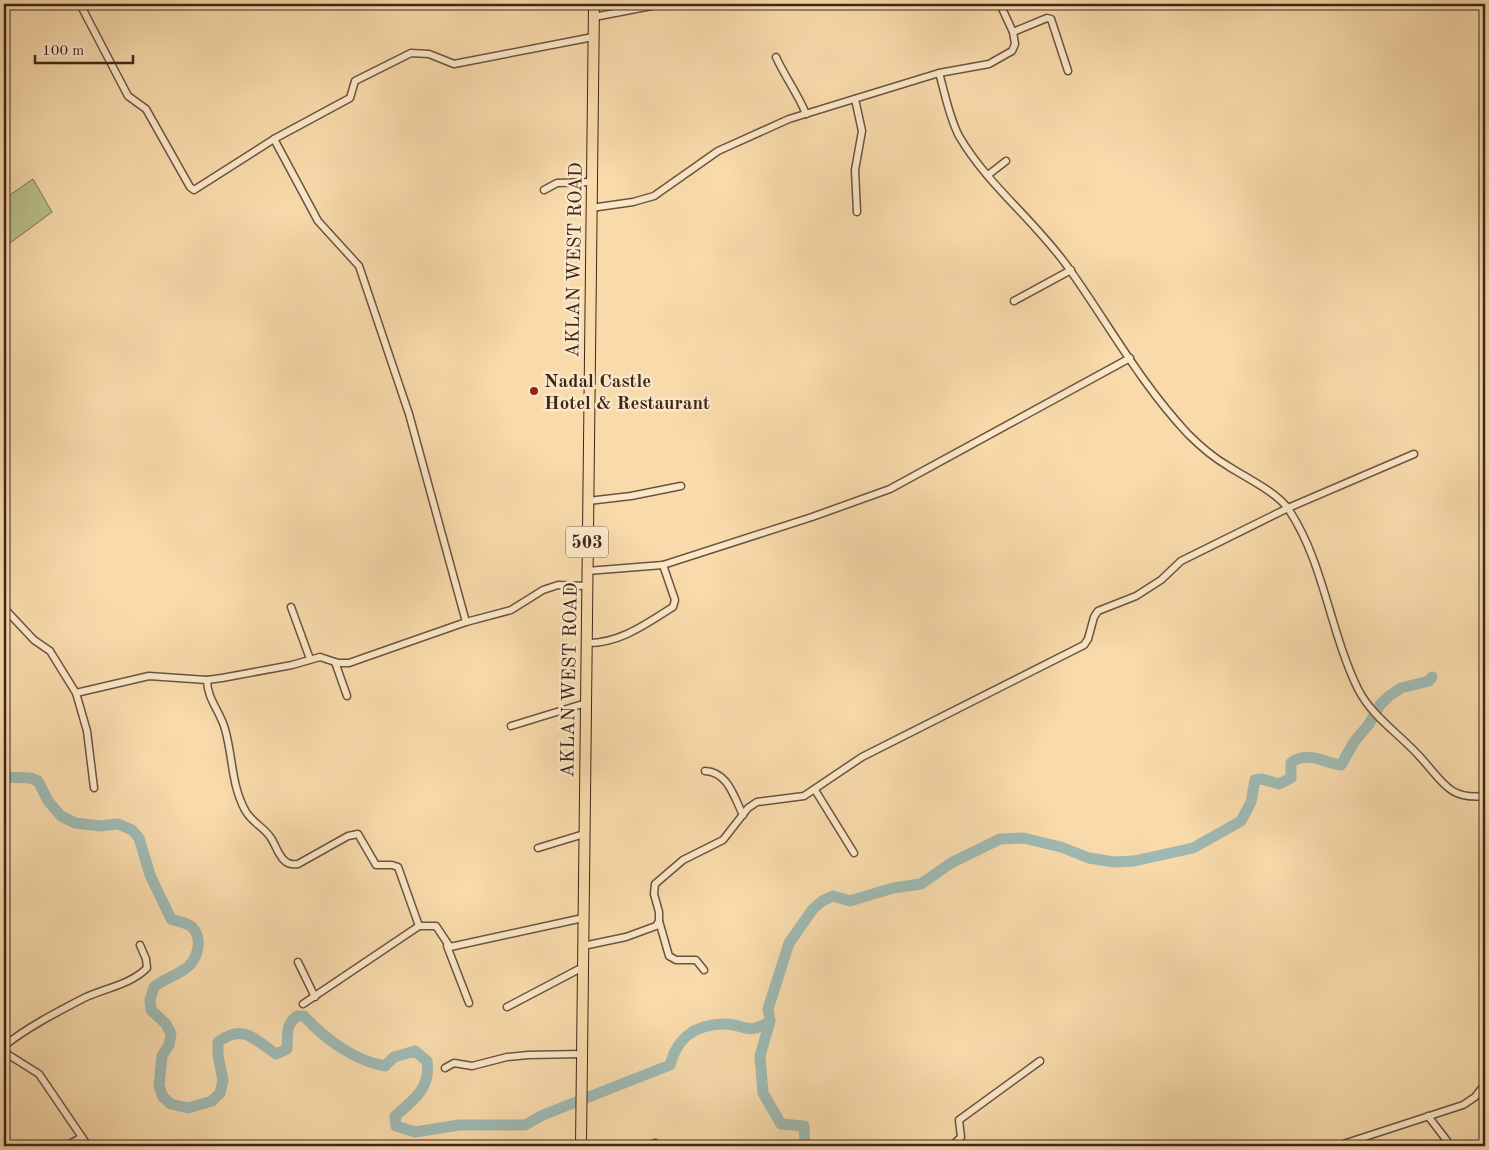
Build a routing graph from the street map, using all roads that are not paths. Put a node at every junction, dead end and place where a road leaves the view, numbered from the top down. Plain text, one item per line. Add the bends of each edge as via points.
1 (80, 4) edge
2 (594, 4) edge
3 (662, 4) edge
4 (1000, 4) edge
5 (594, 17) junction
6 (1013, 32) junction
7 (593, 37) junction
8 (776, 57) dead end
9 (1068, 71) dead end
10 (939, 73) junction
11 (855, 99) junction
12 (806, 114) junction
13 (274, 140) junction
14 (1006, 161) dead end
15 (988, 175) junction
16 (591, 182) junction
17 (544, 190) dead end
18 (591, 208) junction
19 (857, 212) dead end
20 (1071, 270) junction
21 (1014, 301) dead end
22 (1130, 358) junction
23 (1414, 454) dead end
24 (681, 486) dead end
25 (588, 501) junction
26 (1288, 508) junction
27 (663, 565) junction
28 (587, 572) junction
29 (587, 586) junction
30 (291, 607) dead end
31 (4, 608) edge
32 (466, 622) junction
33 (586, 643) junction
34 (310, 659) junction
35 (335, 662) junction
36 (207, 680) junction
37 (76, 694) junction
38 (346, 696) dead end
39 (586, 703) junction
40 (511, 726) dead end
41 (705, 771) dead end
42 (94, 788) dead end
43 (815, 790) junction
44 (1485, 796) edge
45 (743, 815) junction
46 (584, 834) junction
47 (538, 848) dead end
48 (854, 853) dead end
49 (583, 918) junction
50 (659, 921) junction
51 (419, 926) junction
52 (140, 945) dead end
53 (447, 946) junction
54 (584, 946) junction
55 (298, 962) dead end
56 (583, 967) junction
57 (704, 970) dead end
58 (315, 997) junction
59 (469, 1003) dead end
60 (303, 1004) dead end
61 (507, 1007) dead end
62 (4, 1046) edge
63 (4, 1052) edge
64 (582, 1054) junction
65 (1040, 1061) dead end
66 (445, 1068) dead end
67 (1485, 1084) edge
68 (1428, 1116) junction
69 (82, 1137) junction
70 (66, 1146) edge
71 (88, 1146) edge
72 (581, 1146) edge
73 (952, 1146) edge
74 (1338, 1146) edge
75 (1451, 1146) edge

1 - 13 street via 128,96 146,109 192,189
2 - 5 main road, AKLAN WEST ROAD / 503
3 - 5 street
4 - 6 street
5 - 7 main road, AKLAN WEST ROAD / 503
6 - 9 street via 1051,19
6 - 10 street via 1015,44 1012,51 989,64
7 - 13 street via 454,64 429,54 411,53 357,80 350,98
7 - 16 main road, AKLAN WEST ROAD / 503
8 - 12 street via 787,80 798,93
10 - 11 street
10 - 15 street via 959,135
11 - 12 street
11 - 19 street via 862,131 854,170
12 - 18 street via 718,151 654,196
13 - 32 street via 318,221 359,266 409,414
14 - 15 street
15 - 20 street
16 - 17 street via 557,183
16 - 18 main road, AKLAN WEST ROAD / 503
18 - 25 main road, AKLAN WEST ROAD / 503
20 - 21 street
20 - 22 street
22 - 26 street via 1150,390 1190,436 1225,465 1263,487
22 - 27 street via 890,489
23 - 26 street
24 - 25 street
25 - 28 main road, AKLAN WEST ROAD / 503
26 - 43 street via 1181,561 1161,580 1136,596 1098,611 1084,645 862,757
26 - 44 street via 1321,579 1334,631 1369,706 1449,790 1468,796
27 - 28 street
27 - 33 street via 674,600 673,607 617,639 606,643
28 - 29 main road, AKLAN WEST ROAD / 503
29 - 32 street via 558,585 543,590 511,610
29 - 33 main road, AKLAN WEST ROAD / 503
30 - 34 street
31 - 37 street via 34,640 50,651
32 - 35 street via 349,662
33 - 39 main road, AKLAN WEST ROAD / 503
34 - 35 street via 320,656
34 - 36 street
35 - 38 street
36 - 37 street via 149,676
36 - 51 street via 209,695 225,727 233,778 241,802 246,812 266,831 284,861 298,864 348,836 358,834 376,865 398,867
37 - 42 street via 87,731
39 - 40 street
39 - 46 main road, AKLAN WEST ROAD / 503
41 - 45 street via 714,772 726,781
43 - 45 street via 804,796 757,802
43 - 48 street
45 - 50 street via 723,840 683,860 655,884
46 - 47 street
46 - 49 main road, AKLAN WEST ROAD / 503
49 - 53 street via 465,945
49 - 54 main road, AKLAN WEST ROAD / 503
50 - 54 street via 648,930
50 - 57 street via 669,956 676,960 696,960
51 - 53 street via 436,926
51 - 58 street
52 - 62 street via 147,968 139,976 86,997
53 - 59 street
54 - 56 main road, AKLAN WEST ROAD / 503
55 - 58 street
56 - 61 street
56 - 64 main road, AKLAN WEST ROAD / 503
58 - 60 street
63 - 69 street via 39,1074
64 - 66 street via 507,1057 472,1066 454,1063
64 - 72 main road, AKLAN WEST ROAD / 503
65 - 73 street via 959,1120 961,1137
67 - 68 street via 1463,1105
68 - 74 street
68 - 75 street
69 - 70 street
69 - 71 street

